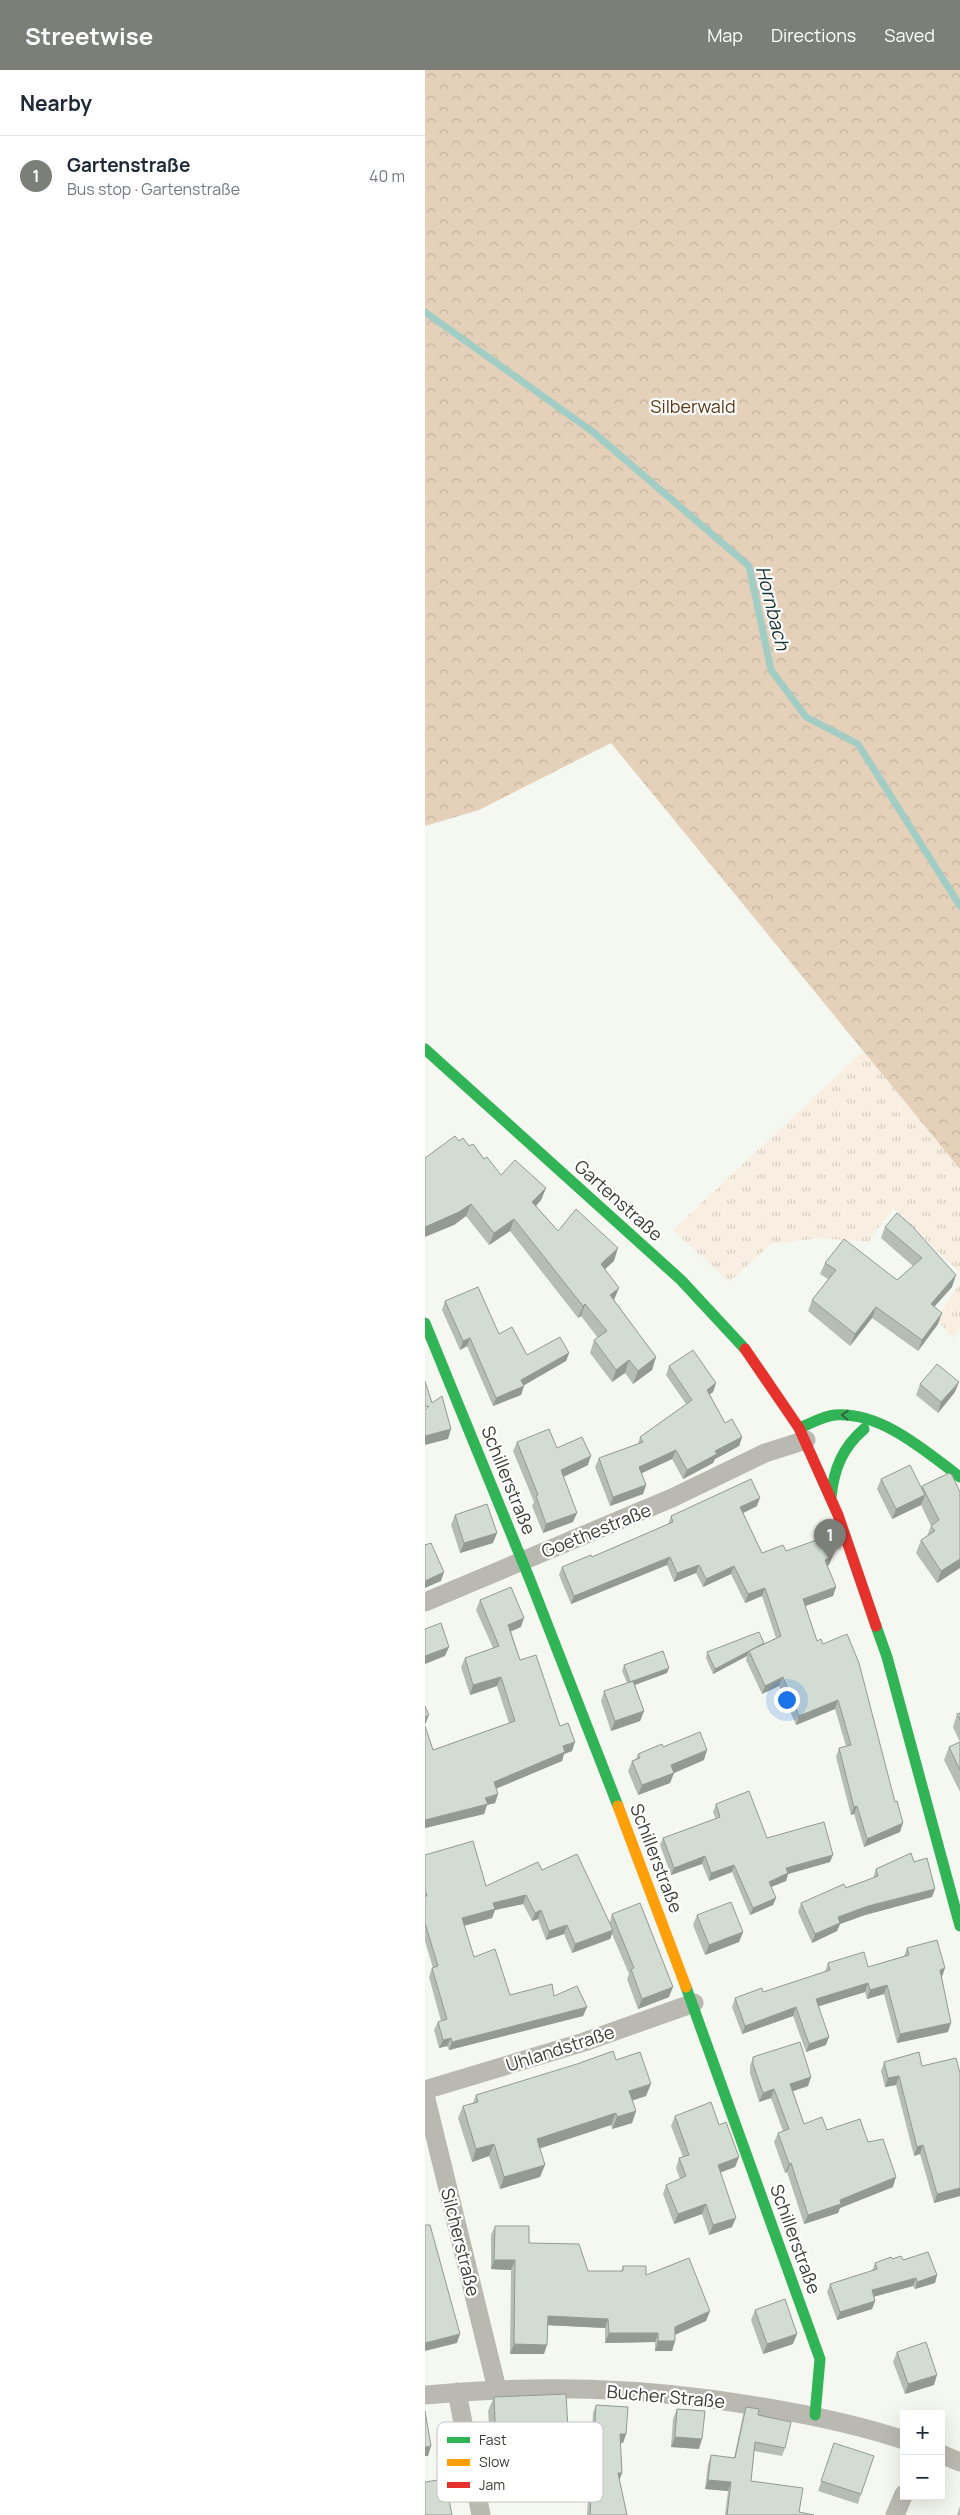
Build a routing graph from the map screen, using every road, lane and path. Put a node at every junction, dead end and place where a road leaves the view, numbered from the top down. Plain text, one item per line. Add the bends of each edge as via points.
1 (427, 1055) edge
2 (425, 1323) edge
3 (864, 1429) junction
4 (850, 1430) dead end
5 (891, 1430) junction
6 (808, 1435) junction
7 (960, 1477) edge
8 (831, 1498) junction
9 (523, 1560) junction
10 (425, 1602) edge
11 (960, 1926) edge
12 (693, 2003) junction
13 (425, 2090) edge
14 (425, 2095) edge
15 (497, 2389) junction
16 (457, 2392) junction
17 (425, 2395) edge
18 (815, 2415) junction
19 (463, 2422) edge
20 (900, 2439) edge
21 (943, 2455) edge
22 (960, 2462) edge
23 (901, 2500) edge
24 (478, 2502) edge
25 (481, 2515) edge
26 (895, 2515) edge

1 - 6 main road, Gartenstraße via 681,1280 745,1349
2 - 9 main road, Schillerstraße
3 - 4 main road
3 - 5 main road
3 - 8 main road via 843,1450 836,1465
5 -> 6 main road via 861,1417 833,1415
5 - 7 main road via 915,1443
6 - 8 main road, Gartenstraße
6 - 9 street, Goethestraße via 672,1498
8 - 11 main road, Gartenstraße via 887,1657
9 - 10 street, Goethestraße
9 - 12 main road, Schillerstraße
12 - 13 street, Uhlandstraße via 584,2042
12 - 18 main road, Schillerstraße via 820,2359
14 - 15 street, Silcherstraße
15 - 16 street, Bucher Straße
15 - 18 street, Bucher Straße via 685,2394
16 - 17 street, Bucher Straße
16 - 19 street
18 - 20 street, Bucher Straße
21 - 22 street
23 - 26 street
24 - 25 street

